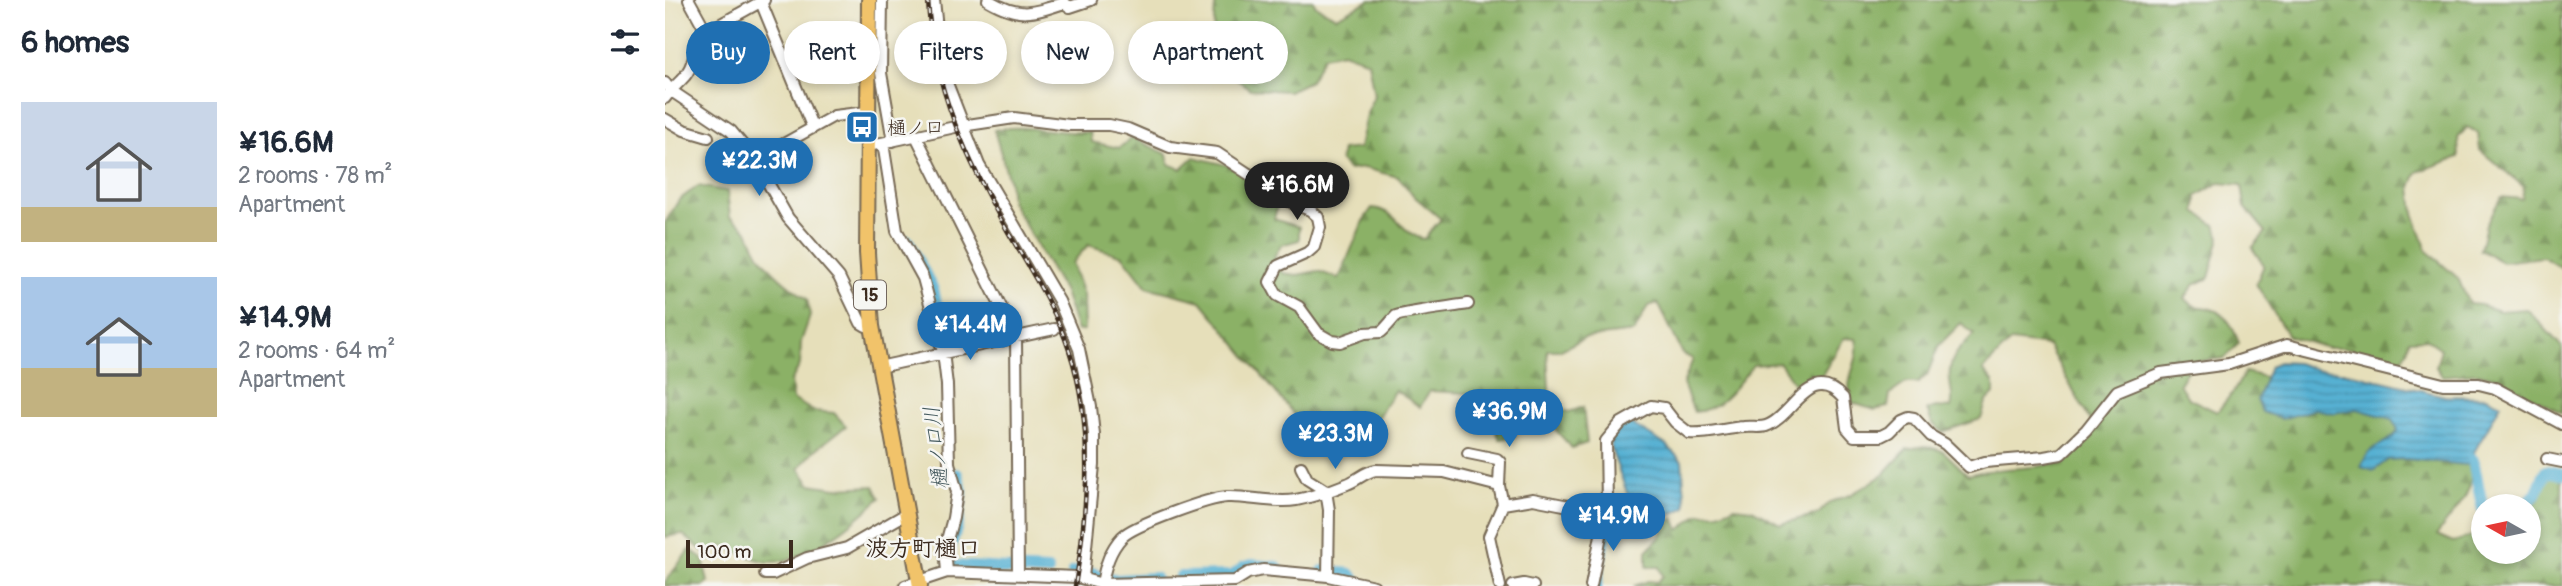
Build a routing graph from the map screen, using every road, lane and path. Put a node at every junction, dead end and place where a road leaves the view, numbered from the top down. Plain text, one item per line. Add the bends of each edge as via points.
1 (689, 0) edge
2 (869, 0) edge
3 (882, 0) edge
4 (934, 0) edge
5 (988, 0) edge
6 (1091, 0) edge
7 (763, 1) edge
8 (702, 21) edge
9 (725, 21) edge
10 (686, 75) edge
11 (667, 90) edge
12 (867, 111) junction
13 (665, 119) edge
14 (812, 126) junction
15 (964, 126) junction
16 (916, 136) junction
17 (708, 137) dead end
18 (888, 142) junction
19 (867, 146) junction
20 (755, 160) junction
21 (1468, 304) dead end
22 (872, 326) junction
23 (1054, 329) dead end
24 (1016, 337) junction
25 (943, 352) junction
26 (879, 367) junction
27 (2562, 424) edge
28 (1468, 453) dead end
29 (2547, 459) dead end
30 (2562, 462) edge
31 (1301, 467) dead end
32 (1499, 486) junction
33 (1326, 491) junction
34 (1503, 504) junction
35 (1605, 513) junction
36 (906, 514) junction
37 (947, 572) junction
38 (765, 574) dead end
39 (1328, 576) junction
40 (1083, 578) junction
41 (1025, 579) edge
42 (1355, 583) edge
43 (920, 584) edge
44 (1102, 585) edge
45 (905, 586) edge
46 (1374, 586) edge
47 (1500, 586) edge
48 (1513, 586) edge
49 (1533, 586) edge
50 (1591, 586) edge

1 - 8 street
2 - 12 main road, 15
3 - 18 street via 881,73
4 - 15 street via 947,83
5 - 6 street via 1007,11 1034,13
7 - 9 street
7 - 14 street
10 - 11 street
11 - 20 street via 731,131
12 - 14 street via 834,116
12 - 19 main road, 15
13 - 17 street
14 - 20 street
15 - 16 street
15 - 21 street via 1014,118 1109,125 1183,150 1217,153 1318,217 1314,247 1278,266 1270,282 1277,295 1299,307 1318,333 1332,341 1381,332 1403,313
15 - 40 street via 979,165 1059,301 1079,349 1094,435
16 - 18 street
16 - 24 street
18 - 19 street
18 - 25 street via 897,231 923,278
19 - 22 main road, 15
20 - 22 street via 788,218 839,277 861,323
22 - 26 main road, 15
23 - 24 street
24 - 25 street
24 - 41 street
25 - 26 street
25 - 37 street via 949,463 957,492 945,547
26 - 36 main road, 15
27 - 35 street via 2495,388 2443,384 2287,345 2229,363 2161,373 2117,391 2061,454 1969,467 1914,418 1901,420 1881,436 1854,436 1847,428 1843,398 1823,386 1806,391 1767,425 1689,433 1664,408 1651,406 1621,423 1606,441
28 - 32 street via 1500,462
29 - 30 street
31 - 33 street via 1307,479
32 - 33 street via 1444,472 1376,470
32 - 34 street
33 - 39 street
33 - 44 street via 1295,501 1209,500 1136,529 1123,536 1113,550
34 - 35 street via 1534,499
34 - 47 street via 1489,536
35 - 50 street
36 - 38 street via 847,548
36 - 43 main road, 15
37 - 41 street
37 - 43 street
39 - 42 street
39 - 44 street via 1263,570 1235,581
40 - 41 street
40 - 44 street
42 - 46 street
43 - 45 street
48 - 49 street

